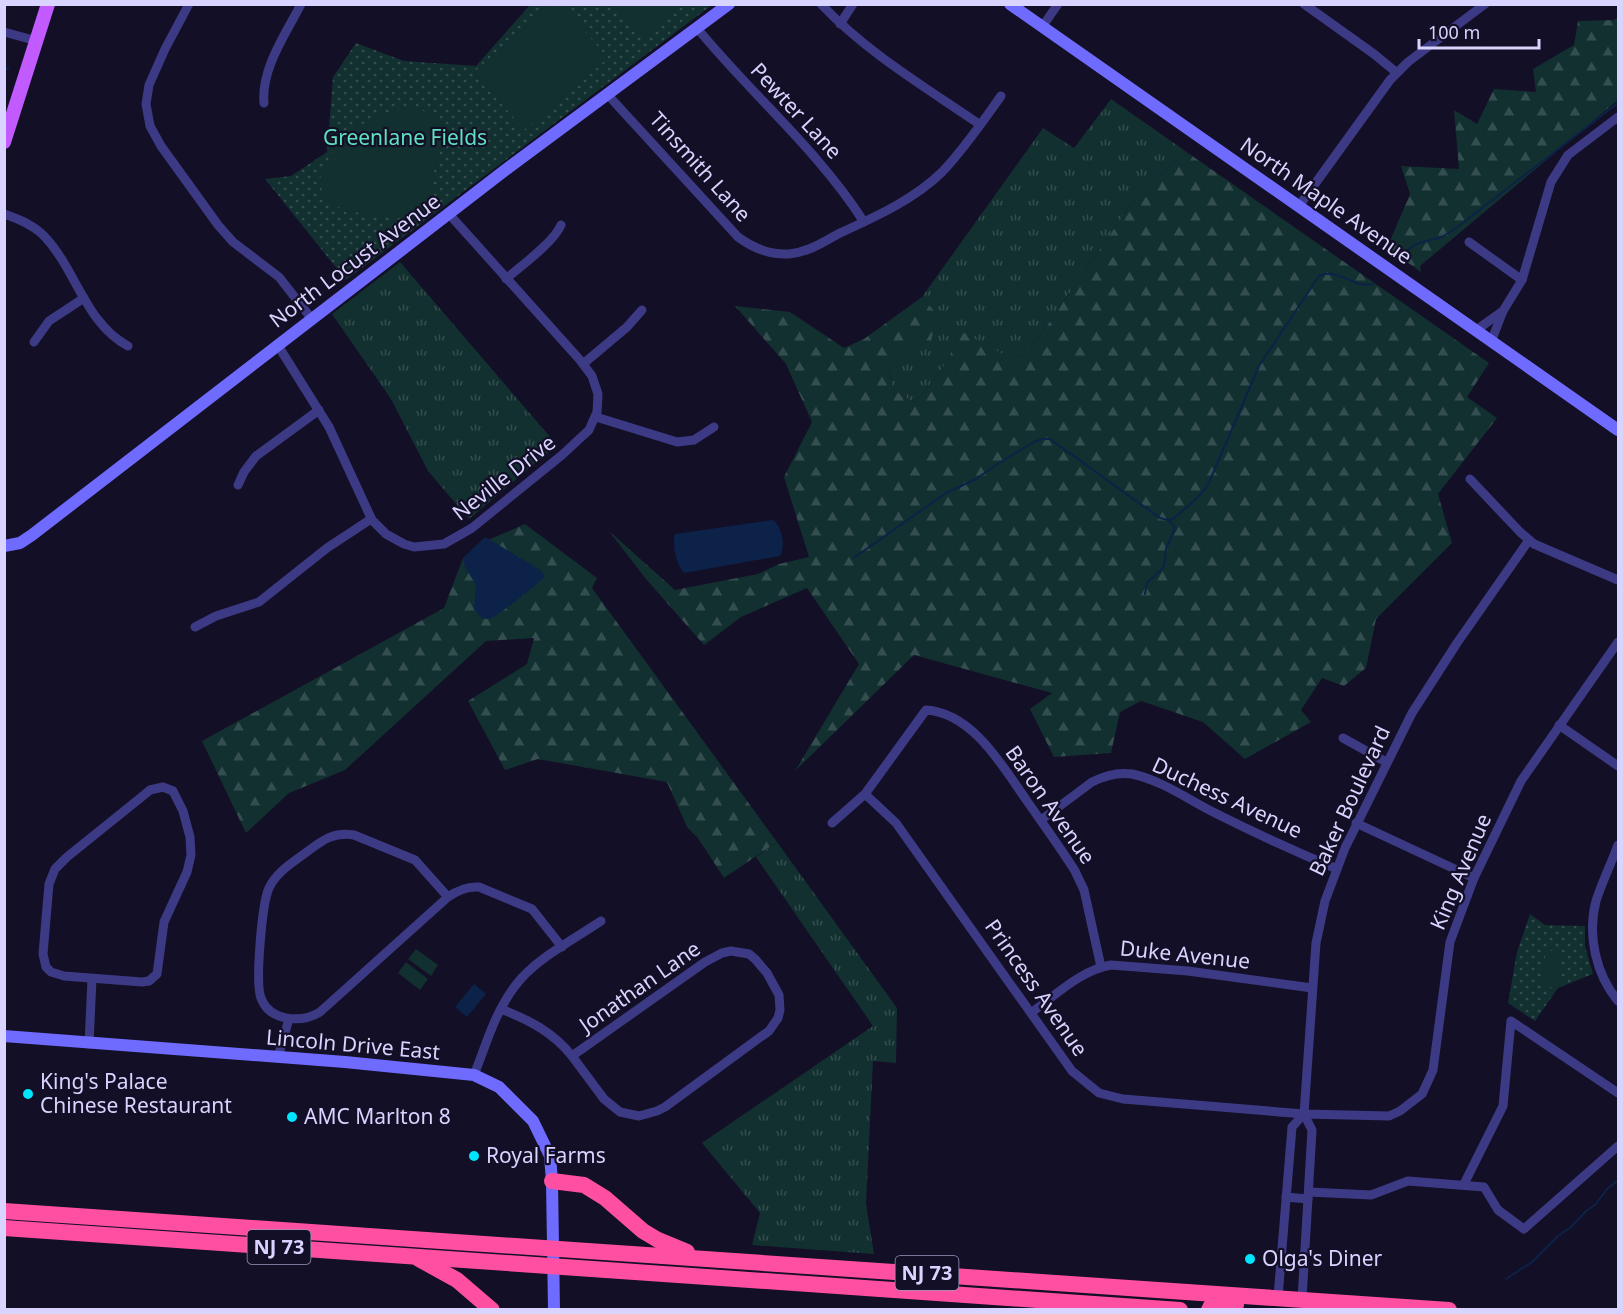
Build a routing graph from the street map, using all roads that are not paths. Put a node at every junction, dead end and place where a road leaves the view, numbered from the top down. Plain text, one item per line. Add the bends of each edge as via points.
1 (48, 4) edge
2 (189, 4) edge
3 (301, 4) edge
4 (729, 4) edge
5 (821, 4) edge
6 (854, 4) edge
7 (1010, 4) edge
8 (1058, 4) edge
9 (1304, 4) edge
10 (1485, 4) edge
11 (840, 24) junction
12 (1042, 27) junction
13 (697, 28) junction
14 (4, 32) edge
15 (37, 42) junction
16 (1397, 73) junction
17 (607, 94) junction
18 (1001, 96) dead end
19 (264, 103) dead end
20 (1618, 117) edge
21 (980, 124) junction
22 (4, 142) edge
23 (1299, 206) junction
24 (4, 214) edge
25 (449, 214) junction
26 (864, 222) junction
27 (561, 225) dead end
28 (1469, 242) dead end
29 (506, 279) junction
30 (1522, 280) junction
31 (84, 298) junction
32 (642, 310) dead end
33 (1503, 311) junction
34 (311, 318) junction
35 (1475, 331) junction
36 (34, 342) dead end
37 (1491, 342) junction
38 (277, 344) junction
39 (129, 346) dead end
40 (583, 364) junction
41 (319, 410) junction
42 (596, 417) junction
43 (714, 427) dead end
44 (1618, 430) edge
45 (1470, 480) dead end
46 (238, 485) dead end
47 (371, 519) junction
48 (1529, 540) junction
49 (4, 546) edge
50 (1618, 580) edge
51 (195, 627) dead end
52 (1618, 642) edge
53 (1559, 725) junction
54 (1343, 738) dead end
55 (1386, 762) junction
56 (1618, 765) edge
57 (865, 794) junction
58 (1041, 820) junction
59 (832, 823) dead end
60 (1356, 823) junction
61 (1618, 845) edge
62 (1615, 866) edge
63 (1337, 870) junction
64 (1474, 878) junction
65 (448, 897) junction
66 (601, 921) dead end
67 (562, 947) junction
68 (1101, 967) junction
69 (92, 978) junction
70 (1312, 988) junction
71 (1618, 1001) edge
72 (501, 1009) junction
73 (1032, 1012) junction
74 (289, 1019) junction
75 (4, 1036) edge
76 (89, 1044) junction
77 (572, 1056) junction
78 (278, 1057) junction
79 (474, 1075) junction
80 (1618, 1093) edge
81 (1304, 1114) junction
82 (1618, 1146) edge
83 (552, 1182) junction
84 (1464, 1184) junction
85 (1309, 1195) junction
86 (1286, 1197) junction
87 (4, 1210) edge
88 (4, 1228) edge
89 (552, 1248) junction
90 (413, 1256) junction
91 (729, 1260) junction
92 (553, 1266) junction
93 (1278, 1297) junction
94 (1302, 1299) junction
95 (492, 1310) edge
96 (554, 1310) edge
97 (1180, 1310) edge
98 (1209, 1310) edge
99 (1449, 1310) edge

1 - 15 main road
2 - 34 street via 149,85 146,104 150,126 218,225 233,242 279,277
3 - 19 street via 267,73
4 - 13 street, North Locust Avenue
5 - 11 street
6 - 11 street
7 - 12 street, North Maple Avenue
8 - 12 street
9 - 16 street
10 - 16 street
11 - 21 street
12 - 23 street, North Maple Avenue
13 - 17 street, North Locust Avenue
13 - 26 street, Pewter Lane via 826,170
14 - 15 street
15 - 22 main road
16 - 23 street via 1377,95
17 - 25 street, North Locust Avenue
17 - 26 street, Tinsmith Lane via 730,228 756,249 777,254 799,252
18 - 21 street, Tinsmith Lane
20 - 30 street via 1568,155 1551,182
21 - 26 street, Tinsmith Lane via 933,180
23 - 35 street, North Maple Avenue
24 - 31 street via 44,236
25 - 29 street
25 - 34 street, North Locust Avenue
27 - 29 street via 558,233
28 - 30 street
29 - 40 street
30 - 33 street
31 - 36 street via 49,321
31 - 39 street via 104,328
32 - 40 street
33 - 35 street
33 - 37 street
34 - 38 street, North Locust Avenue
35 - 37 street, North Maple Avenue
37 - 44 street, North Maple Avenue
38 - 41 street, Neville Drive
38 - 49 street, North Locust Avenue via 32,535 20,543
40 - 42 street via 598,394
41 - 46 street via 256,456
41 - 47 street, Neville Drive
42 - 43 street via 677,442 694,440
42 - 47 street, Neville Drive via 589,430 562,455 454,540 424,547 404,544
45 - 48 street
47 - 51 street via 259,602
48 - 50 street
48 - 55 street, Baker Boulevard via 1434,677
52 - 53 street, King Avenue
53 - 56 street
53 - 64 street, King Avenue via 1521,782
54 - 55 street
55 - 60 street, Baker Boulevard
57 - 58 street, Baron Avenue via 926,710 940,712 972,732 992,752
57 - 59 street
57 - 73 street, Princess Avenue via 896,823
58 - 63 street, Duchess Avenue via 1092,782 1131,774
58 - 68 street, Baron Avenue via 1084,890
60 - 63 street, Baker Boulevard
60 - 64 street
61 - 62 street
62 - 71 street via 1597,899 1594,918 1595,948 1602,977
63 - 70 street, Baker Boulevard via 1321,914
64 - 81 street, King Avenue via 1450,942 1433,1070 1422,1094 1389,1116
65 - 67 street via 473,886 532,909
65 - 74 street via 320,1012 311,1018
65 - 74 street via 415,860 345,833 327,837 277,875 266,898 257,983 267,1007
66 - 67 street
67 - 72 street via 527,973
68 - 70 street, Duke Avenue via 1132,965
68 - 73 street, Duke Avenue via 1083,975
69 - 69 street via 56,975 46,967 43,954 51,876 67,857 144,795 157,788 168,788 183,811 192,855 164,922 157,974 142,982
69 - 76 street
70 - 81 street, Baker Boulevard
72 - 77 street, Jonathan Lane via 548,1032
72 - 79 street
73 - 81 street, Princess Avenue via 1072,1071 1099,1093 1123,1099
74 - 78 street
75 - 76 street, Lincoln Drive East
76 - 78 street, Lincoln Drive East
77 - 77 street, Jonathan Lane via 722,953 740,951 755,959 779,995 780,1011 769,1031 665,1107 648,1114 630,1115 612,1106
78 - 79 street, Lincoln Drive East
79 - 83 street, Lincoln Drive East via 499,1087 533,1121 549,1156
80 - 84 street via 1511,1021 1503,1106
81 - 85 street, Baker Boulevard via 1312,1130
81 - 86 street, Baker Boulevard via 1292,1127
82 - 84 street via 1524,1229 1498,1210 1484,1187
83 - 89 street, Lincoln Drive East
83 - 91 highway via 595,1190 643,1231 674,1247
84 - 85 street via 1408,1181 1371,1195
85 - 86 street
85 - 94 street, Baker Boulevard
86 - 93 street, Baker Boulevard
87 - 89 highway, NJ 73
88 - 90 highway, NJ 73
89 - 91 highway, NJ 73
89 - 92 street, Lincoln Drive East
90 - 92 highway, NJ 73
90 - 95 highway via 457,1280
91 - 93 highway, NJ 73
92 - 96 street, Lincoln Drive East
92 - 97 highway, NJ 73
93 - 94 highway, NJ 73
94 - 98 highway via 1286,1308 1218,1304
94 - 99 highway, NJ 73

